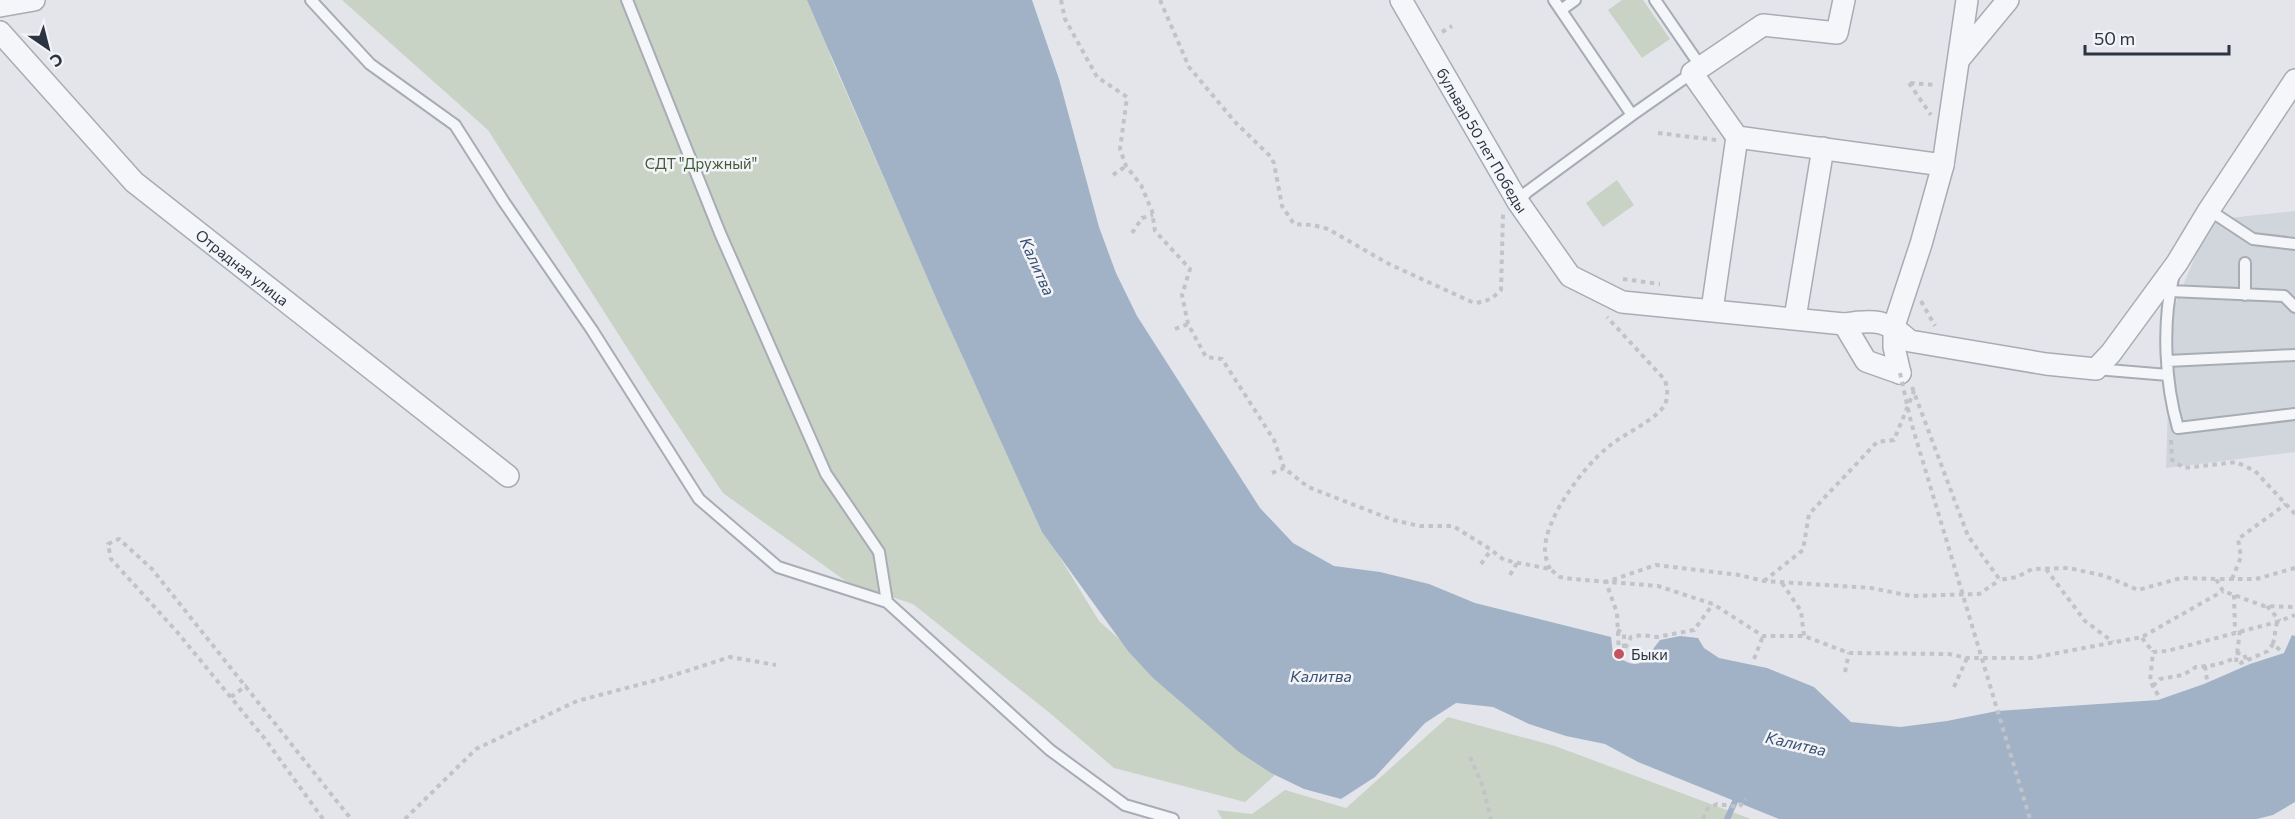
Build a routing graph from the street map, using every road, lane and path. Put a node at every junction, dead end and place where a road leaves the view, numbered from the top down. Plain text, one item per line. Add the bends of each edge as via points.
1 (34, 0) edge
2 (311, 0) edge
3 (627, 0) edge
4 (1061, 0) edge
5 (1160, 0) edge
6 (1401, 0) edge
7 (1554, 0) edge
8 (1575, 0) edge
9 (1655, 0) edge
10 (1844, 0) edge
11 (1967, 0) edge
12 (2008, 0) edge
13 (0, 6) edge
14 (1562, 10) junction
15 (0, 32) edge
16 (1960, 58) junction
17 (1697, 70) junction
18 (2295, 80) edge
19 (1953, 87) junction
20 (1632, 115) junction
21 (1658, 133) dead end
22 (1946, 137) junction
23 (1736, 140) junction
24 (1822, 148) junction
25 (1943, 165) junction
26 (1126, 166) junction
27 (1113, 175) dead end
28 (1511, 207) junction
29 (2209, 210) junction
30 (1153, 215) junction
31 (1132, 233) dead end
32 (2295, 244) edge
33 (2176, 263) junction
34 (2244, 263) dead end
35 (1910, 278) junction
36 (1614, 279) dead end
37 (1669, 285) dead end
38 (2170, 291) junction
39 (2245, 295) junction
40 (2295, 307) edge
41 (1712, 310) junction
42 (1601, 311) dead end
43 (1795, 318) junction
44 (1188, 324) junction
45 (1844, 324) junction
46 (1894, 326) junction
47 (1175, 329) dead end
48 (1945, 346) junction
49 (2295, 355) edge
50 (2167, 361) junction
51 (2096, 369) junction
52 (1900, 373) junction
53 (2168, 375) junction
54 (1914, 390) junction
55 (2295, 414) edge
56 (2178, 428) junction
57 (1284, 468) junction
58 (1272, 473) dead end
59 (508, 476) dead end
60 (2286, 504) junction
61 (2295, 514) edge
62 (1491, 550) junction
63 (1517, 563) junction
64 (1481, 564) dead end
65 (2295, 567) edge
66 (2046, 568) junction
67 (1550, 569) junction
68 (1510, 575) dead end
69 (2216, 579) junction
70 (2232, 579) junction
71 (2000, 580) junction
72 (1764, 581) junction
73 (1606, 582) junction
74 (1782, 583) junction
75 (2223, 591) junction
76 (2234, 596) junction
77 (887, 602) junction
78 (1713, 604) junction
79 (2267, 606) junction
80 (2295, 607) edge
81 (2295, 615) edge
82 (2278, 622) junction
83 (1617, 630) junction
84 (2238, 631) junction
85 (1763, 636) junction
86 (1804, 636) junction
87 (2142, 637) junction
88 (2113, 643) junction
89 (2273, 645) junction
90 (2153, 651) junction
91 (2281, 651) dead end
92 (2236, 652) junction
93 (1849, 653) junction
94 (1619, 654) dead end
95 (1966, 658) junction
96 (1754, 659) dead end
97 (776, 665) dead end
98 (2205, 666) junction
99 (1845, 672) dead end
100 (2207, 680) dead end
101 (247, 686) junction
102 (2153, 686) junction
103 (1954, 687) dead end
104 (2158, 695) dead end
105 (231, 697) junction
106 (1470, 757) dead end
107 (1746, 799) dead end
108 (323, 819) edge
109 (351, 819) edge
110 (405, 819) edge
111 (1173, 819) edge
112 (1491, 819) edge
113 (1703, 819) edge
114 (2030, 819) edge

1 - 13 street
2 - 77 lane via 370,64 455,125 699,499 778,567
3 - 77 lane via 720,233 826,474 879,552
4 - 26 path via 1065,19 1097,77 1126,98 1120,149
5 - 28 path via 1189,67 1274,163 1282,206 1294,224 1328,229 1389,264 1474,303 1482,303 1501,290
6 - 28 street, бульвар 50 лет Победы
7 - 14 lane
8 - 14 lane
9 - 17 lane
10 - 17 street via 1837,33 1763,25
11 - 16 street
12 - 16 street
14 - 20 lane
15 - 59 street, Отрадная улица via 134,182
16 - 19 street
17 - 20 lane
17 - 23 street
18 - 29 street
19 - 22 street
19 - 22 path via 1909,83
20 - 28 lane
21 - 23 path
22 - 25 street
23 - 24 street
23 - 41 street
24 - 25 street
24 - 43 street
25 - 35 street
26 - 27 path
26 - 30 path via 1141,185
28 - 41 street, бульвар 50 лет Победы via 1570,276 1622,302
29 - 32 lane via 2253,239
29 - 33 street
30 - 31 path via 1142,218
30 - 44 path via 1155,231 1190,269 1182,295
33 - 38 lane
33 - 51 street
34 - 39 lane
35 - 46 street
35 - 48 path
36 - 37 path
38 - 39 lane
38 - 50 lane
39 - 40 lane via 2284,296
41 - 43 street
42 - 67 path via 1665,380 1669,393 1662,409 1606,448 1580,473 1548,534 1545,551
43 - 45 street
44 - 47 path
44 - 57 path via 1206,357 1222,359 1274,440
45 - 46 street via 1866,321
45 - 52 street via 1866,361
46 - 48 street via 1911,341
46 - 52 street
48 - 51 street
49 - 50 lane
50 - 53 lane
51 - 53 lane
52 - 54 path
52 - 114 path, bridge via 1911,422
53 - 56 lane
54 - 71 path via 1968,536
54 - 72 path via 1894,440 1877,442 1809,513 1803,550
55 - 56 lane
56 - 60 path via 2170,430 2172,460 2184,468 2236,462 2255,471
57 - 58 path
57 - 62 path via 1308,486 1329,495 1402,522 1453,526
60 - 61 path
60 - 70 path via 2238,539 2241,557
62 - 63 path via 1504,560
62 - 64 path
63 - 67 path
63 - 68 path
65 - 70 path via 2256,579
66 - 69 path via 2096,574 2138,590 2181,578
66 - 71 path
66 - 88 path via 2085,621
67 - 73 path via 1560,577
69 - 70 path
69 - 75 path
71 - 74 path via 1979,594 1911,596 1871,588
72 - 73 path via 1656,565
72 - 74 path
73 - 78 path via 1658,586
73 - 83 path via 1617,613
74 - 86 path via 1801,610
75 - 76 path
75 - 87 path
76 - 79 path
76 - 84 path
77 - 111 lane via 1050,750 1125,805
78 - 83 path via 1694,630 1631,637 1624,650 1624,633
78 - 85 path
79 - 80 path
79 - 82 path
81 - 82 path
82 - 84 path
82 - 89 path
83 - 94 path
84 - 90 path via 2167,651
84 - 92 path
85 - 86 path
85 - 96 path
86 - 93 path
87 - 88 path
87 - 90 path
88 - 95 path via 2031,658
89 - 91 path
89 - 92 path via 2241,663 2246,659 2244,654
90 - 102 path
92 - 98 path via 2236,660
93 - 95 path via 1949,654
93 - 99 path
95 - 103 path
97 - 110 path via 730,657 578,701 476,749
98 - 100 path
98 - 102 path via 2160,679
101 - 105 path
101 - 105 path via 152,569 119,539 108,544 111,559
101 - 109 path
102 - 104 path
105 - 108 path
106 - 112 path
107 - 113 path via 1739,807 1717,804 1707,809

